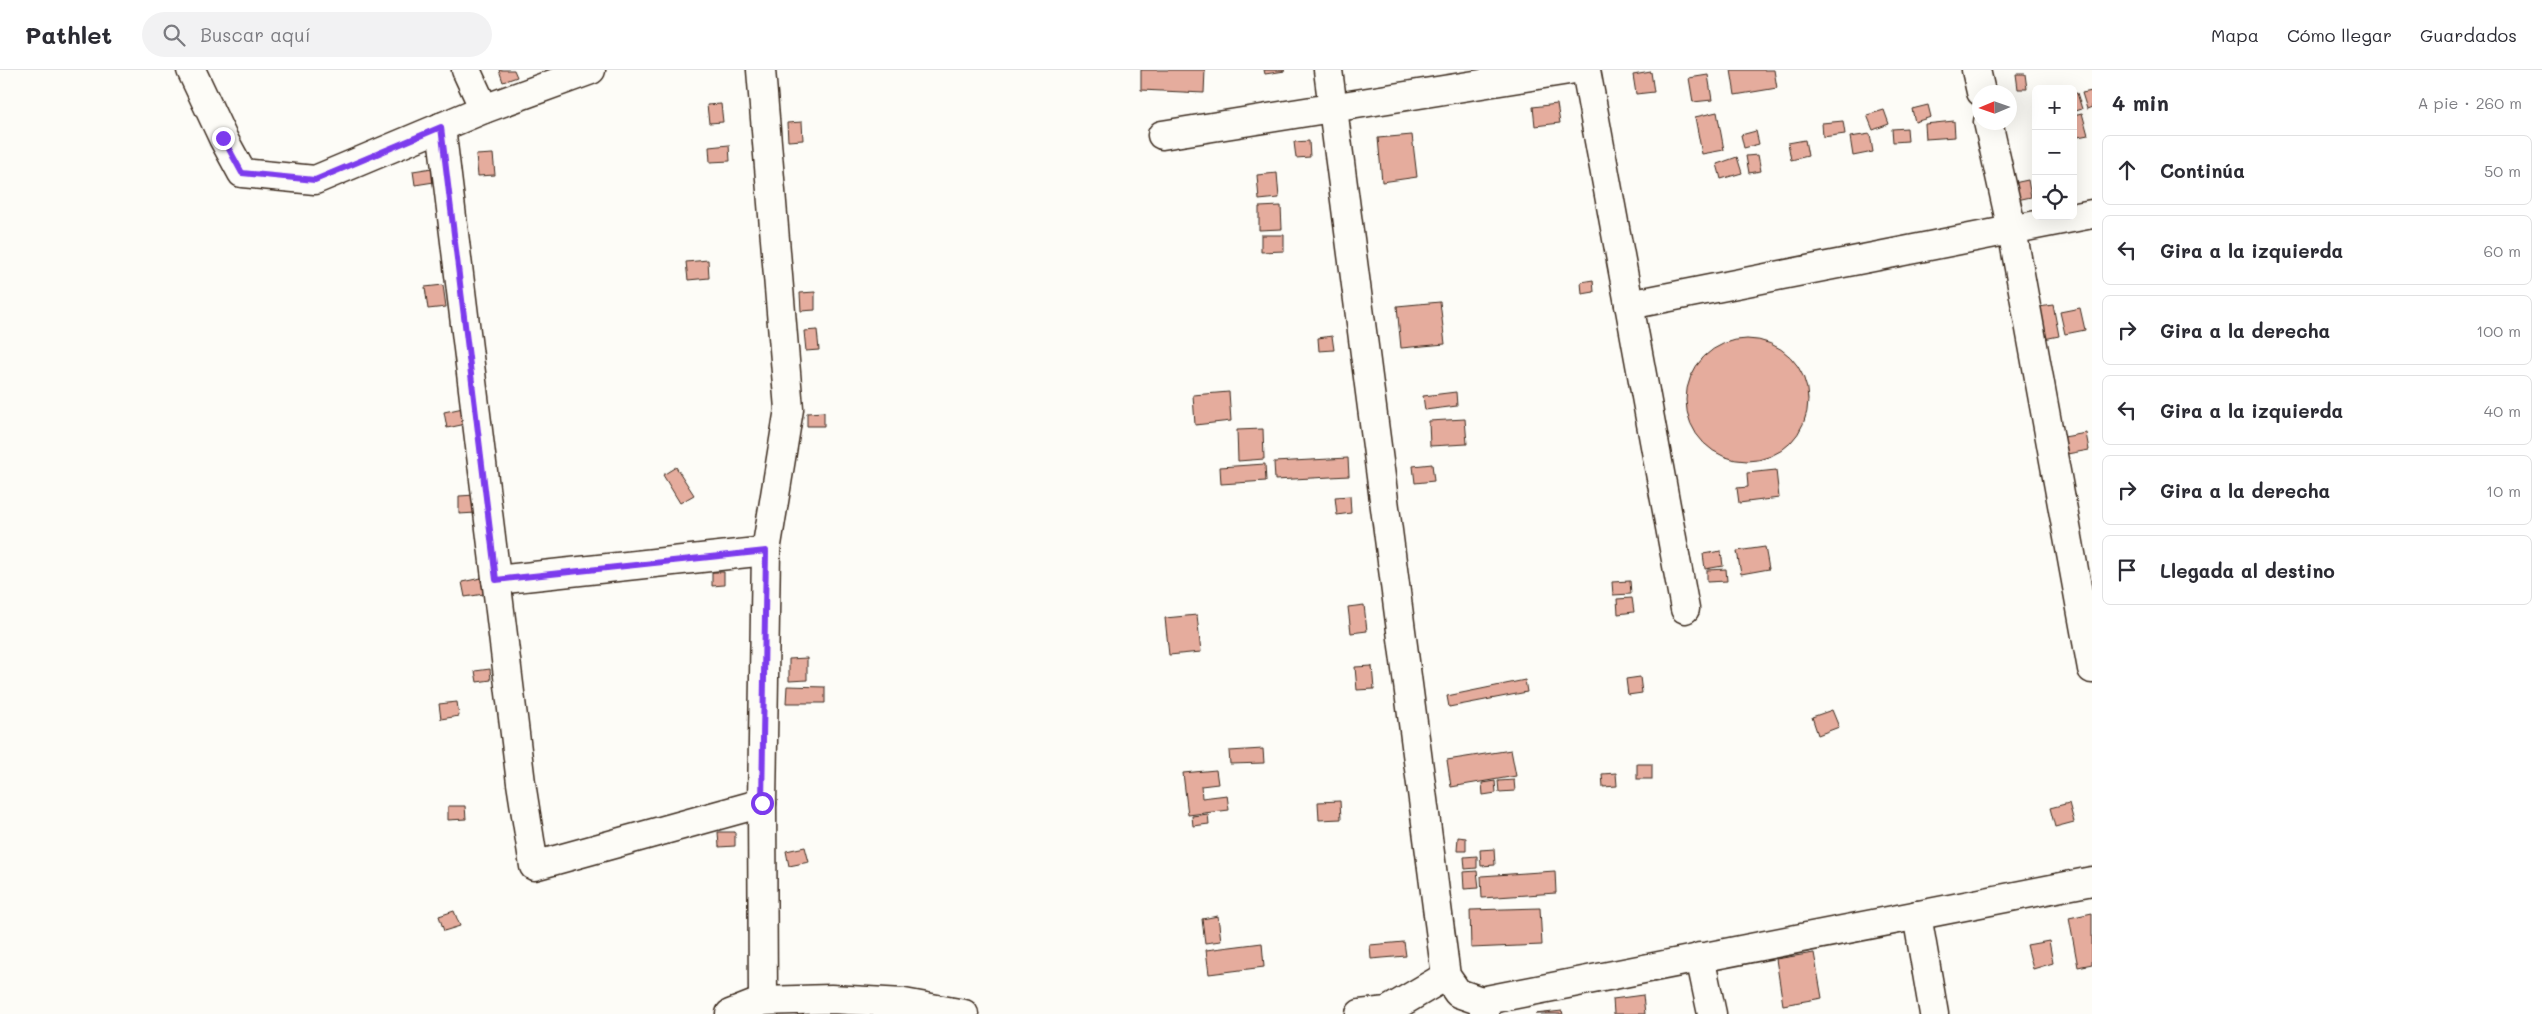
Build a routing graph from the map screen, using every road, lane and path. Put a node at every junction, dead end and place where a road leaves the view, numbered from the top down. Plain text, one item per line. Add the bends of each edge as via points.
1 (191, 70) edge
2 (466, 70) edge
3 (591, 70) edge
4 (761, 70) edge
5 (1328, 70) edge
6 (1569, 70) edge
7 (1586, 70) edge
8 (1976, 70) edge
9 (1979, 85) edge
10 (1332, 108) junction
11 (484, 109) junction
12 (441, 127) junction
13 (1990, 130) edge
14 (1162, 135) dead end
15 (2092, 214) edge
16 (2012, 230) junction
17 (1629, 305) junction
18 (766, 551) junction
19 (2082, 566) edge
20 (496, 580) junction
21 (1684, 609) dead end
22 (2092, 669) edge
23 (762, 803) junction
24 (2092, 881) edge
25 (1917, 915) junction
26 (1700, 957) junction
27 (1446, 976) junction
28 (763, 1002) junction
29 (1483, 1008) edge
30 (730, 1014) edge
31 (964, 1014) edge
32 (1360, 1014) edge
33 (1712, 1014) edge
34 (1934, 1014) edge

1 - 12 street via 242,173 315,180
2 - 11 street
3 - 11 street
4 - 18 street via 789,409
5 - 10 street
6 - 10 street
7 - 17 street
8 - 9 street
10 - 14 street
10 - 27 street
11 - 12 street
12 - 20 street
13 - 16 street
15 - 16 street
16 - 17 street
16 - 19 street
17 - 21 street
18 - 20 street
18 - 23 street
19 - 22 street
20 - 23 street via 520,783 534,866
23 - 28 street
24 - 25 street
25 - 26 street
25 - 34 street
26 - 29 street
26 - 33 street
27 - 29 street via 1458,993
27 - 32 street via 1387,1011
28 - 30 street
28 - 31 street via 832,999 904,1003

